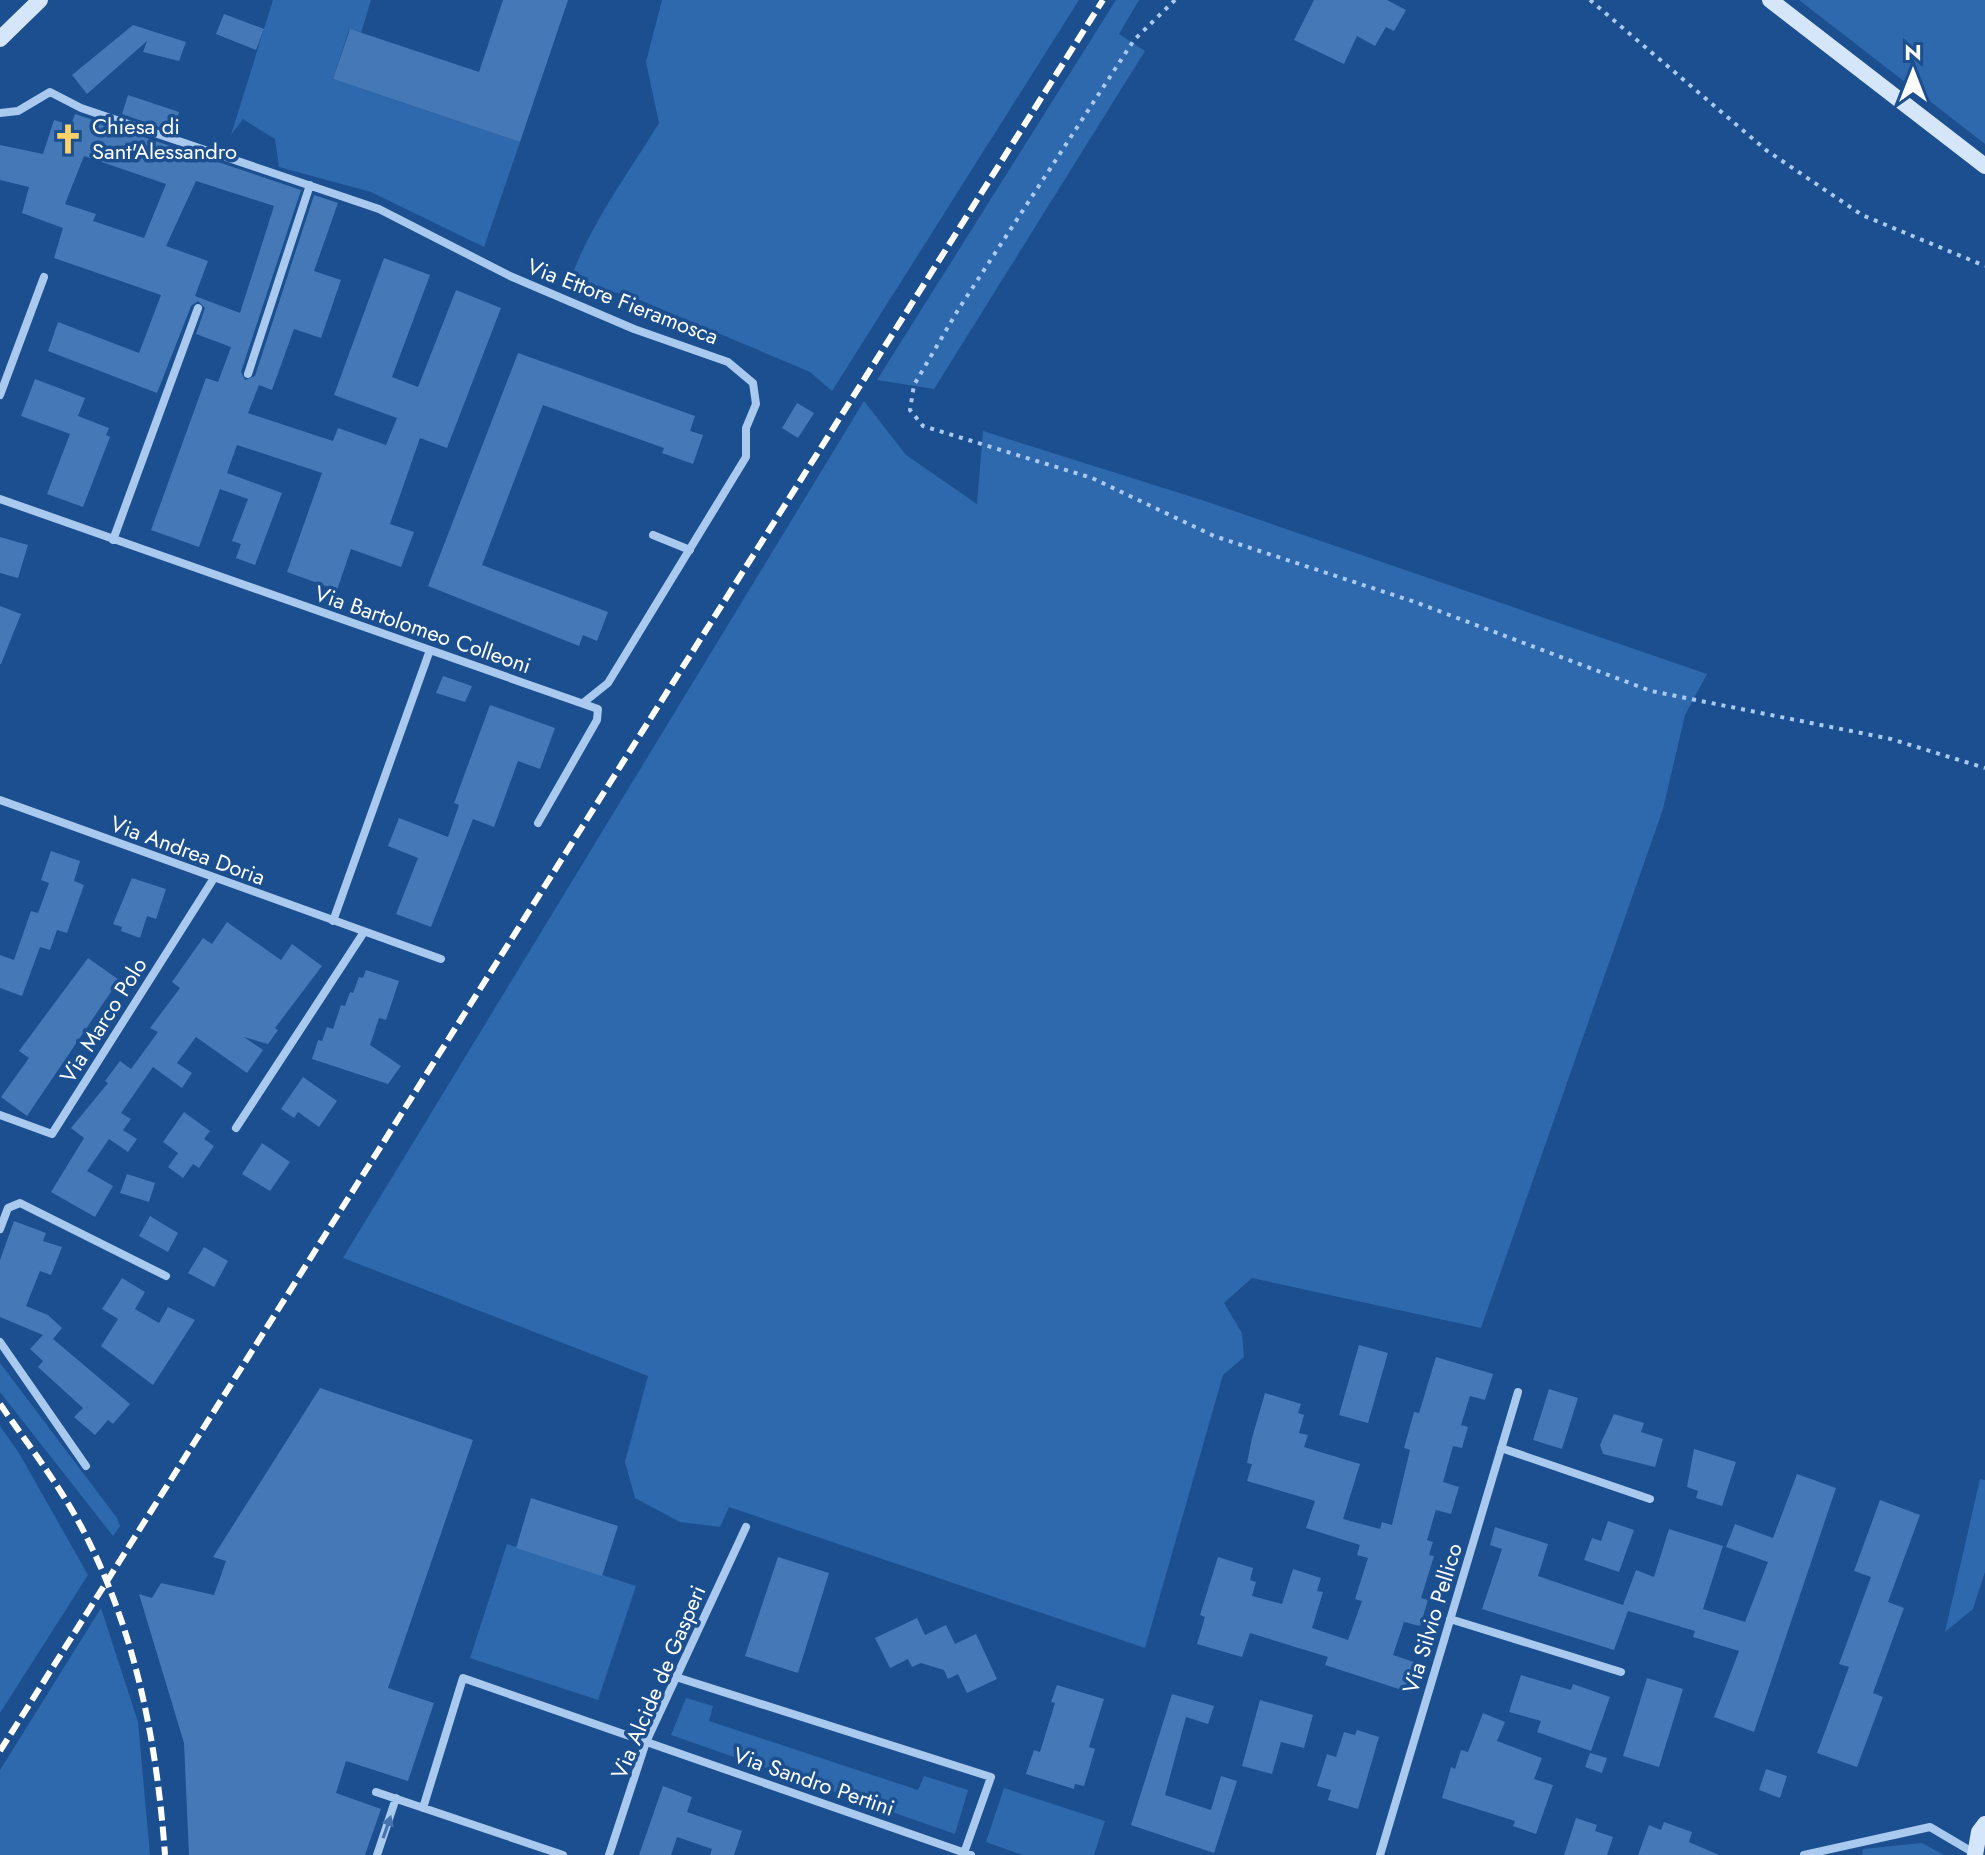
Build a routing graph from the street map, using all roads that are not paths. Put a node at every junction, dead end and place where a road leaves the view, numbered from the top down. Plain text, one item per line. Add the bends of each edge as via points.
1 (40, 0) edge
2 (1770, 0) edge
3 (0, 39) edge
4 (0, 113) edge
5 (1985, 166) edge
6 (310, 185) junction
7 (44, 277) dead end
8 (198, 308) dead end
9 (248, 374) dead end
10 (0, 395) edge
11 (0, 499) edge
12 (653, 535) dead end
13 (113, 540) junction
14 (690, 550) junction
15 (430, 650) junction
16 (583, 703) junction
17 (0, 800) edge
18 (538, 823) dead end
19 (214, 878) junction
20 (333, 921) junction
21 (364, 932) junction
22 (441, 959) dead end
23 (0, 1115) edge
24 (236, 1128) dead end
25 (0, 1229) edge
26 (166, 1276) dead end
27 (0, 1342) edge
28 (1518, 1392) dead end
29 (1501, 1448) junction
30 (86, 1466) dead end
31 (1650, 1499) dead end
32 (746, 1527) dead end
33 (1450, 1619) junction
34 (1621, 1672) dead end
35 (676, 1677) junction
36 (646, 1742) junction
37 (376, 1792) dead end
38 (396, 1798) junction
39 (423, 1808) junction
40 (1985, 1824) edge
41 (967, 1854) edge
42 (1974, 1854) edge
43 (377, 1855) edge
44 (563, 1855) edge
45 (609, 1855) edge
46 (1380, 1855) edge
47 (1804, 1855) edge

1 - 3 main road
2 - 5 main road
4 - 6 street, Via Ettore Fieramosca via 18,111 50,92 81,108
6 - 9 street
6 - 14 street, Via Ettore Fieramosca via 379,209 510,276 634,329 728,362 753,383 756,404 746,428 746,457
7 - 10 street
8 - 13 street
11 - 13 street, Via Bartolomeo Colleoni
12 - 14 street
13 - 15 street, Via Bartolomeo Colleoni
14 - 16 street, Via Ettore Fieramosca via 608,683
15 - 16 street, Via Bartolomeo Colleoni
15 - 20 street
16 - 18 street via 598,709 597,720
17 - 19 street, Via Andrea Doria
19 - 20 street, Via Andrea Doria
19 - 23 street, Via Marco Polo via 52,1134
20 - 21 street, Via Andrea Doria
21 - 22 street, Via Andrea Doria
21 - 24 street
25 - 26 street via 8,1208 20,1203
27 - 30 street
28 - 29 street, Via Silvio Pellico
29 - 31 street
29 - 33 street, Via Silvio Pellico
32 - 35 street, Via Alcide de Gasperi
33 - 34 street
33 - 46 street, Via Silvio Pellico
35 - 36 street, Via Alcide de Gasperi
35 - 41 street via 991,1777
36 - 39 street, Via Sandro Pertini via 463,1678
36 - 41 street, Via Sandro Pertini
36 - 45 street, Via Alcide de Gasperi
37 - 38 street
38 - 39 street
43 -> 38 street
39 - 44 street
40 - 42 main road
42 - 47 street via 1930,1827

